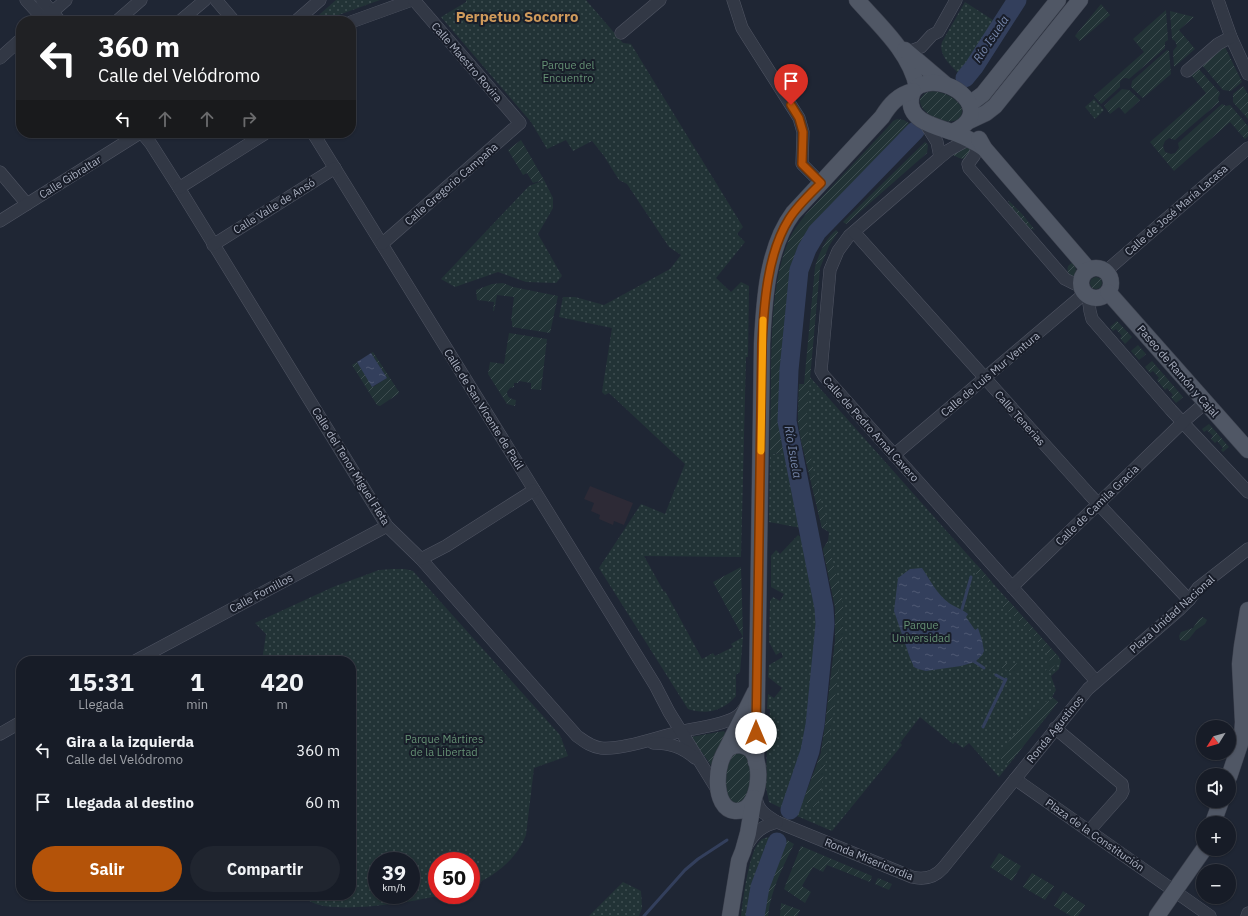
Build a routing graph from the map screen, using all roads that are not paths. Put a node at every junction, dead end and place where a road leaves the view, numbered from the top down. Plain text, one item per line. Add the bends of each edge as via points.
1 (26, 0) edge
2 (42, 0) edge
3 (66, 0) edge
4 (141, 0) edge
5 (205, 0) edge
6 (216, 0) edge
7 (320, 0) edge
8 (413, 0) edge
9 (660, 0) edge
10 (733, 0) edge
11 (857, 0) edge
12 (956, 0) edge
13 (1058, 0) edge
14 (1080, 0) edge
15 (1218, 0) edge
16 (43, 16) edge
17 (45, 16) edge
18 (47, 16) edge
19 (123, 16) edge
20 (186, 16) edge
21 (230, 16) edge
22 (302, 16) edge
23 (356, 20) edge
24 (621, 33) dead end
25 (1231, 37) junction
26 (894, 42) junction
27 (16, 44) edge
28 (908, 52) junction
29 (0, 58) edge
30 (1188, 71) dead end
31 (1248, 74) edge
32 (945, 84) junction
33 (915, 89) junction
34 (969, 102) junction
35 (996, 106) junction
36 (882, 117) junction
37 (922, 120) junction
38 (520, 124) joint
39 (951, 132) junction
40 (975, 136) junction
41 (133, 138) edge
42 (146, 138) edge
43 (258, 138) edge
44 (316, 138) edge
45 (1248, 148) edge
46 (940, 157) junction
47 (335, 168) junction
48 (0, 172) edge
49 (821, 183) junction
50 (179, 188) junction
51 (27, 204) junction
52 (0, 221) edge
53 (854, 232) junction
54 (382, 244) junction
55 (213, 245) junction
56 (1089, 270) junction
57 (1105, 272) junction
58 (1085, 291) junction
59 (1108, 292) junction
60 (985, 378) junction
61 (1205, 403) junction
62 (1183, 422) junction
63 (1248, 450) edge
64 (894, 456) junction
65 (534, 490) junction
66 (1248, 492) edge
67 (1098, 504) junction
68 (387, 526) junction
69 (1248, 549) edge
70 (421, 559) junction
71 (1012, 587) junction
72 (1190, 600) junction
73 (1248, 610) edge
74 (144, 656) edge
75 (1096, 681) junction
76 (655, 685) junction
77 (757, 689) junction
78 (749, 704) junction
79 (16, 725) edge
80 (705, 727) junction
81 (1055, 728) junction
82 (681, 731) junction
83 (735, 731) junction
84 (0, 734) edge
85 (638, 743) junction
86 (724, 754) junction
87 (754, 756) junction
88 (1232, 768) edge
89 (705, 770) junction
90 (1015, 779) junction
91 (755, 794) junction
92 (724, 803) junction
93 (751, 817) junction
94 (777, 822) junction
95 (1089, 831) junction
96 (741, 856) junction
97 (1199, 856) edge
98 (1174, 892) junction
99 (1248, 913) edge
100 (730, 916) edge
101 (1157, 916) edge
102 (1210, 916) edge
103 (1247, 916) edge

1 - 16 street
2 - 17 street
3 - 18 street
4 - 19 street
5 - 20 street
6 - 21 street
7 - 22 street
8 - 23 street
8 - 38 street, Calle Maestro Rovira
9 - 24 street
10 - 49 street via 746,36 799,118 803,132 802,164
11 - 26 main road
12 - 28 street via 938,32 921,46
13 - 34 main road via 983,94
14 - 35 main road
15 - 25 street
25 - 30 street via 1218,44
25 - 31 street
26 - 28 main road
26 - 33 main road via 912,71
27 - 29 street
28 - 32 main road
32 - 33 main road via 930,82
32 - 34 main road via 960,92
33 - 36 main road via 894,100
33 - 37 main road via 911,103 915,113
34 - 40 main road
35 - 40 main road via 986,113
35 - 40 main road via 980,127 980,133
36 - 37 main road via 901,111
36 - 49 main road
37 - 39 main road
37 - 46 street via 937,142
38 - 54 street, Calle Gregorio Campaña
39 - 40 main road
39 - 46 street, Calle de Pedro Arnal Cavero
40 - 46 street, Calle de Pedro Arnal Cavero
40 - 56 main road
40 - 58 street via 974,156 968,168 1065,279
41 - 51 street, Calle Gibraltar
42 - 50 street, Calle del Tenor Miguel Fleta
43 - 50 street
44 - 47 street, Calle de San Vicente de Paúl
45 - 57 street, Calle de José María Lacasa
46 - 53 street, Calle de Pedro Arnal Cavero
47 - 54 street, Calle de San Vicente de Paúl
47 - 55 street, Calle Valle de Ansó
48 - 51 street
49 - 77 main road via 793,213 784,228 773,257 764,315
50 - 55 street, Calle del Tenor Miguel Fleta
51 - 52 street, Calle Gibraltar
53 - 60 street, Calle Tenerias
53 - 64 street, Calle de Pedro Arnal Cavero via 838,251 830,270 821,371
54 - 65 street, Calle de San Vicente de Paúl
55 - 68 street, Calle del Tenor Miguel Fleta
56 - 57 main road via 1098,269
56 - 58 main road via 1083,276
57 - 59 main road via 1110,279
58 - 59 main road via 1097,298
58 - 60 street, Calle de Luis Mur Ventura
58 - 62 street via 1092,320
59 - 61 main road, Paseo de Ramón y Cajal
60 - 64 street, Calle de Luis Mur Ventura
60 - 67 street, Calle Tenerias
61 - 62 street, Calle de Camila Gracia
61 - 63 main road, Paseo de Ramón y Cajal
62 - 66 street
62 - 67 street, Calle de Camila Gracia
64 - 71 street, Calle de Pedro Arnal Cavero
65 - 70 street
65 - 76 street, Calle de San Vicente de Paúl
67 - 71 street, Calle de Camila Gracia
67 - 72 street, Calle Tenerias
68 - 70 street, Calle del Tenor Miguel Fleta
68 - 74 street, Calle Fornillos
69 - 72 street, Plaza Unidad Nacional via 1198,588
70 - 85 street, Calle del Tenor Miguel Fleta via 577,736 588,745 601,748
71 - 75 street, Calle de Pedro Arnal Cavero
72 - 75 street, Plaza Unidad Nacional
73 - 88 main road via 1240,664 1244,708 1242,738
75 - 81 street, Ronda Agustinos
76 - 80 street, Calle de San Vicente de Paúl via 680,717 694,726
76 - 82 street, Calle de San Vicente de Paúl
77 - 78 main road
77 - 87 main road
78 - 80 street, Calle del Tenor Miguel Fleta via 736,717
78 - 83 main road
79 - 84 street
80 - 82 street, Calle del Tenor Miguel Fleta
80 - 83 street, Calle de San Vicente de Paúl via 722,727
81 - 90 street, Ronda Agustinos
81 - 95 street via 1122,784 1121,795
82 - 85 street, Calle del Tenor Miguel Fleta
82 - 89 street, Calle de San Vicente de Paúl
83 - 86 main road
83 - 87 street via 744,739
85 - 89 street, Calle del Tenor Miguel Fleta via 660,743 685,749
86 - 87 main road via 728,749 740,745 747,747
86 - 92 main road via 717,782
87 - 91 main road via 758,774
89 - 92 street, Calle de San Vicente de Paúl
90 - 94 street, Ronda Misericordia via 944,868 927,878 912,877
90 - 95 street, Plaza de la Constitución
91 - 92 main road via 748,807 742,810 735,811
91 - 93 main road
91 - 94 street, Ronda Misericordia via 760,810
92 - 93 street, Ronda Misericordia via 734,813
92 - 96 main road via 738,828
93 - 94 street, Ronda Misericordia
93 - 96 main road
94 - 96 street via 757,831
95 - 98 street, Plaza de la Constitución
96 - 100 main road
97 - 98 main road
98 - 101 main road
98 - 102 street, Plaza de la Constitución
99 - 103 street

